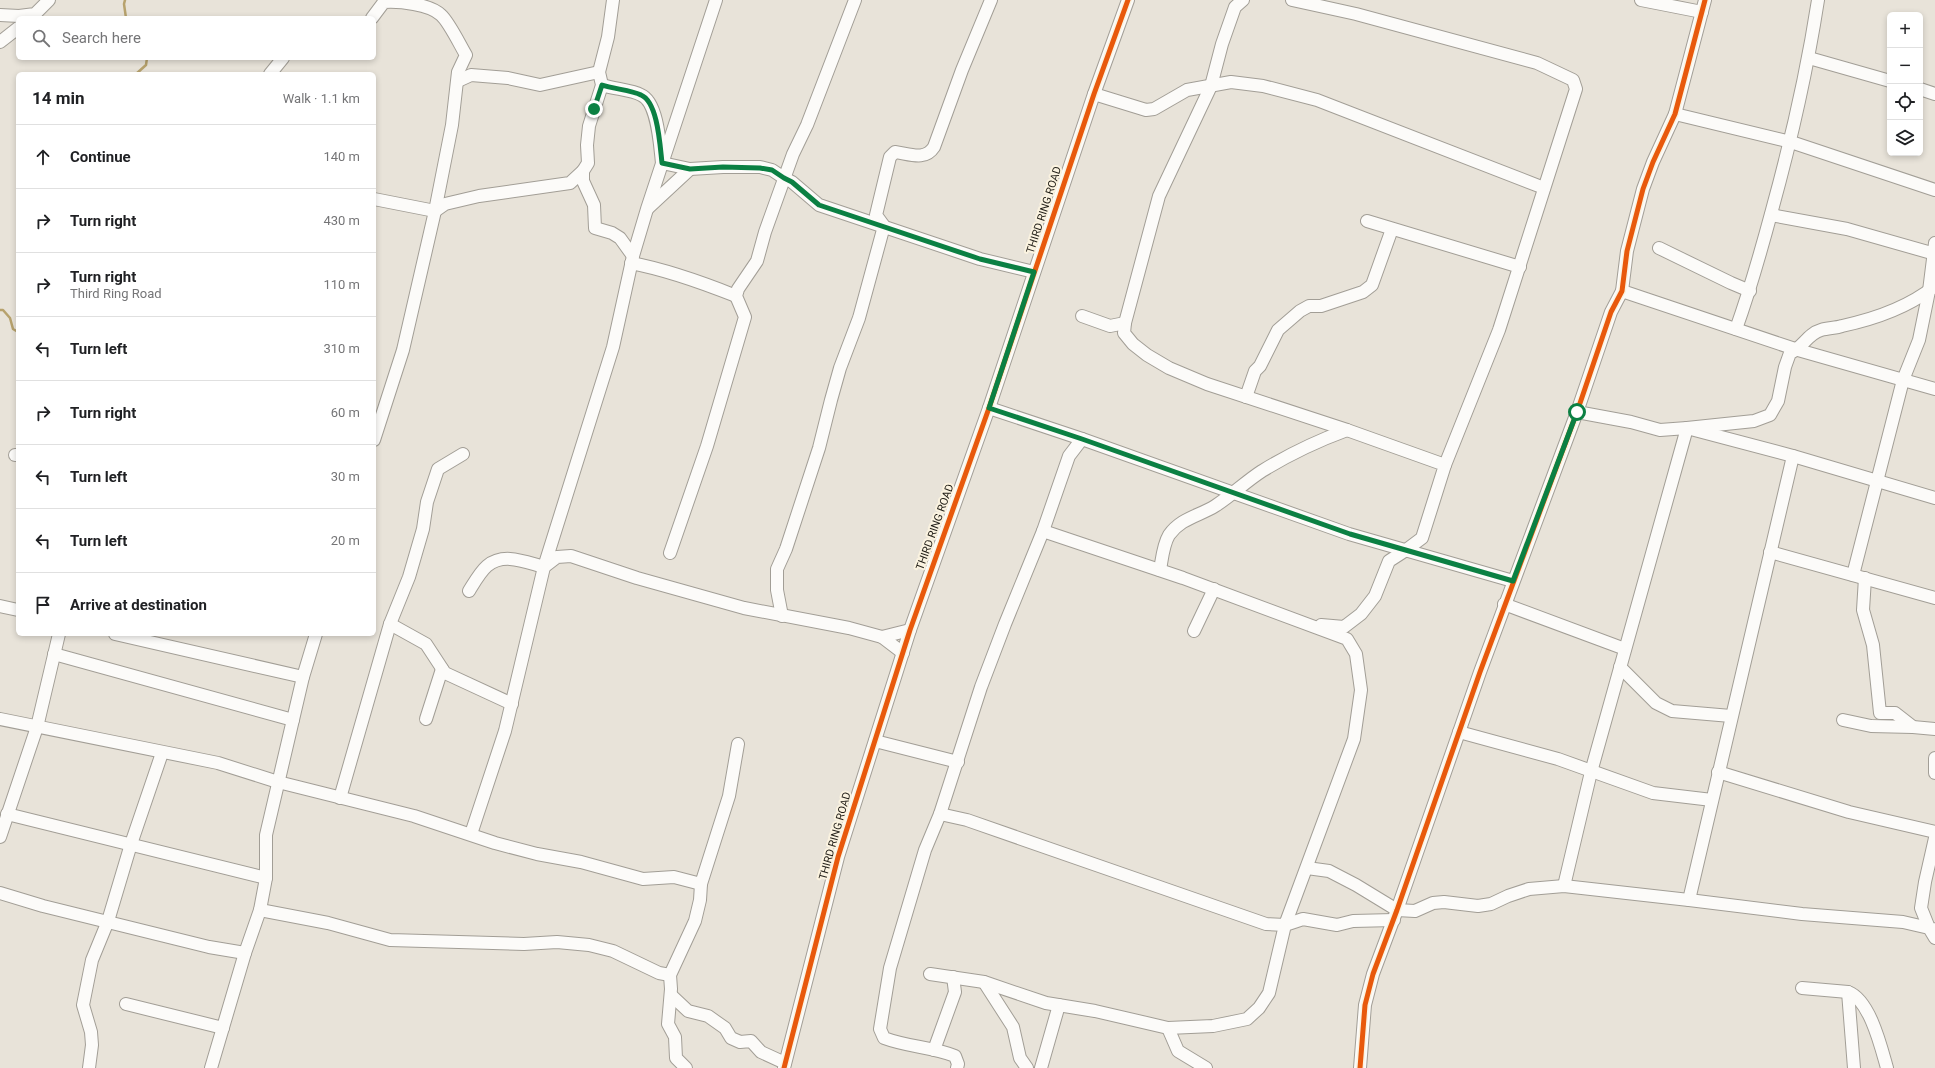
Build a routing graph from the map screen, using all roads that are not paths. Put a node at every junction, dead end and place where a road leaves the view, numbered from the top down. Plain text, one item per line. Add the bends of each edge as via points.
1 (49, 0) edge
2 (613, 0) edge
3 (716, 0) edge
4 (855, 0) edge
5 (991, 0) edge
6 (1128, 0) edge
7 (1292, 0) edge
8 (1641, 0) edge
9 (1818, 0) edge
10 (1238, 2) edge
11 (1703, 6) edge
12 (0, 15) edge
13 (32, 16) edge
14 (374, 16) edge
15 (16, 30) edge
16 (0, 42) edge
17 (1809, 58) junction
18 (281, 60) edge
19 (272, 72) edge
20 (599, 72) junction
21 (1887, 80) edge
22 (458, 81) junction
23 (602, 85) junction
24 (1211, 86) junction
25 (1923, 90) edge
26 (1094, 94) junction
27 (1935, 94) edge
28 (1675, 114) junction
29 (1791, 142) junction
30 (662, 163) junction
31 (690, 169) junction
32 (583, 176) junction
33 (784, 178) junction
34 (570, 183) junction
35 (1544, 188) junction
36 (1935, 190) edge
37 (591, 198) junction
38 (376, 199) edge
39 (647, 209) junction
40 (435, 211) junction
41 (1771, 215) junction
42 (1367, 221) dead end
43 (884, 226) junction
44 (1392, 229) junction
45 (1659, 248) dead end
46 (1934, 250) edge
47 (632, 260) junction
48 (1520, 267) junction
49 (1034, 272) junction
50 (1622, 291) junction
51 (1750, 291) junction
52 (1933, 292) edge
53 (736, 296) junction
54 (1082, 316) dead end
55 (1125, 322) junction
56 (1736, 329) junction
57 (1798, 350) junction
58 (1904, 380) junction
59 (1935, 389) edge
60 (1246, 397) junction
61 (989, 408) junction
62 (1577, 412) junction
63 (377, 421) edge
64 (1319, 421) junction
65 (1686, 428) junction
66 (1347, 430) junction
67 (1065, 433) junction
68 (1082, 439) junction
69 (1318, 441) junction
70 (463, 454) dead end
71 (1069, 456) junction
72 (1793, 456) junction
73 (1445, 465) junction
74 (1876, 481) junction
75 (1233, 492) junction
76 (1935, 498) edge
77 (1043, 531) junction
78 (1422, 538) junction
79 (1406, 550) junction
80 (1770, 552) junction
81 (670, 553) dead end
82 (1432, 558) junction
83 (544, 567) junction
84 (1160, 570) junction
85 (1859, 577) junction
86 (1513, 581) junction
87 (1214, 589) junction
88 (469, 591) dead end
89 (1935, 598) edge
90 (1504, 604) junction
91 (0, 606) edge
92 (16, 610) edge
93 (782, 616) junction
94 (1305, 623) junction
95 (390, 624) junction
96 (910, 630) junction
97 (1194, 630) dead end
98 (58, 636) edge
99 (124, 636) edge
100 (315, 636) edge
101 (882, 637) junction
102 (1624, 649) junction
103 (903, 653) junction
104 (54, 654) junction
105 (1620, 667) junction
106 (442, 669) junction
107 (303, 678) junction
108 (512, 704) junction
109 (1731, 716) junction
110 (0, 719) edge
111 (426, 719) dead end
112 (293, 720) junction
113 (1843, 720) dead end
114 (37, 727) junction
115 (1913, 727) junction
116 (1935, 729) edge
117 (1459, 732) junction
118 (875, 742) junction
119 (738, 744) dead end
120 (162, 753) junction
121 (1935, 758) edge
122 (958, 762) junction
123 (1591, 772) junction
124 (1718, 772) junction
125 (1935, 773) edge
126 (278, 782) junction
127 (340, 798) junction
128 (1712, 800) junction
129 (7, 814) junction
130 (940, 814) junction
131 (1935, 832) edge
132 (471, 834) junction
133 (0, 837) edge
134 (1935, 838) edge
135 (131, 844) junction
136 (1307, 868) junction
137 (266, 878) junction
138 (701, 884) junction
139 (1564, 886) junction
140 (0, 893) edge
141 (1689, 900) junction
142 (260, 910) junction
143 (1395, 915) junction
144 (108, 921) junction
145 (1285, 925) junction
146 (1933, 932) edge
147 (245, 953) junction
148 (930, 974) dead end
149 (670, 975) junction
150 (953, 977) junction
151 (984, 982) junction
152 (1802, 988) dead end
153 (1848, 992) junction
154 (671, 995) junction
155 (126, 1004) dead end
156 (1059, 1005) junction
157 (223, 1028) junction
158 (1168, 1028) junction
159 (934, 1050) junction
160 (785, 1066) edge
161 (89, 1068) edge
162 (211, 1068) edge
163 (686, 1068) edge
164 (957, 1068) edge
165 (1027, 1068) edge
166 (1041, 1068) edge
167 (1206, 1068) edge
168 (1360, 1068) edge
169 (1854, 1068) edge
170 (1887, 1068) edge

1 - 13 street
2 - 20 street via 608,37
3 - 30 street
4 - 33 street
5 - 43 street via 934,147 926,156 895,152 890,157 876,215
6 - 26 street, THIRD RING ROAD
7 - 35 street via 1356,14 1537,63 1573,80 1576,89
8 - 11 street
9 - 17 street
10 - 24 street via 1222,44
11 - 28 street
12 - 13 street
14 - 22 street via 384,2 400,1 428,8 442,15 466,55 458,72
15 - 16 street
17 - 21 street
17 - 29 street
18 - 19 street
20 - 22 street via 540,85 508,78 471,75
20 - 23 street
22 - 40 street
23 - 30 street via 642,95 650,102 655,116
23 - 32 street via 589,126 588,163
24 - 26 street via 1187,90 1154,109 1146,110
24 - 35 street via 1231,82 1316,100
24 - 55 street via 1159,196
25 - 27 street
26 - 49 street, THIRD RING ROAD
28 - 29 street
28 - 50 street via 1643,189 1627,251
29 - 36 street
29 - 41 street
30 - 31 street
30 - 39 street
31 - 33 street via 760,168 772,170
31 - 39 street
32 - 34 street
32 - 37 street
33 - 43 street via 819,205
33 - 53 street via 757,261 738,288
34 - 37 street
34 - 40 street via 479,196 445,204
35 - 48 street
37 - 47 street via 594,205 595,228 620,238
38 - 40 street
39 - 47 street
40 - 63 street via 403,350
41 - 46 street via 1847,229
41 - 51 street
42 - 44 street
43 - 49 street via 980,259
43 - 93 street via 859,318 832,393 819,448 777,569 777,590
44 - 48 street
44 - 60 street via 1372,285 1363,292 1321,306 1305,307 1286,322 1278,330 1255,371
45 - 51 street
46 - 52 street
47 - 53 street via 697,280
47 - 83 street via 613,347
48 - 73 street via 1499,330
49 - 61 street, THIRD RING ROAD
50 - 56 street
50 - 62 street via 1611,312
51 - 56 street
52 - 57 street via 1886,314 1810,334
52 - 58 street
53 - 81 street via 745,317 707,446
54 - 55 street via 1110,326
55 - 60 street via 1124,333 1147,355 1206,384
56 - 57 street
57 - 58 street
57 - 65 street via 1790,353 1778,401 1770,415 1754,422
58 - 59 street
58 - 74 street
60 - 64 street
61 - 67 street
61 - 96 street, THIRD RING ROAD
62 - 65 street via 1660,430
62 - 86 street
64 - 66 street
64 - 69 street
65 - 72 street
65 - 102 street
66 - 69 street
66 - 73 street
67 - 68 street
67 - 71 street
68 - 71 street
68 - 75 street
69 - 75 street via 1262,471
70 - 95 street via 438,469 426,502 423,529 409,577
71 - 77 street
72 - 74 street
72 - 80 street
73 - 78 street
74 - 76 street
74 - 85 street
75 - 79 street via 1350,534
75 - 84 street via 1213,507 1178,524 1164,548
77 - 84 street
77 - 122 street via 987,673
78 - 79 street
78 - 82 street
79 - 82 street
79 - 94 street via 1389,561 1375,596 1361,614 1344,627
80 - 85 street
80 - 109 street
82 - 86 street
83 - 88 street via 502,558 487,566
83 - 93 street via 557,557 571,556 637,578
83 - 108 street
84 - 87 street
85 - 89 street
85 - 115 street via 1863,610 1873,645 1880,713 1894,714
86 - 90 street
87 - 94 street
87 - 97 street
90 - 102 street
90 - 117 street
91 - 92 street
93 - 101 street via 849,628
94 - 136 street via 1347,639 1356,654 1362,690 1354,739
95 - 106 street via 426,644
95 - 127 street
96 - 101 street
96 - 103 street, THIRD RING ROAD
98 - 104 street
99 - 107 street
100 - 107 street
101 - 103 street
102 - 105 street
103 - 118 street, THIRD RING ROAD
104 - 112 street
104 - 114 street
105 - 109 street via 1656,703 1672,711
105 - 123 street
106 - 108 street via 445,673
106 - 111 street
107 - 112 street
108 - 132 street
109 - 124 street
110 - 114 street
112 - 126 street
113 - 115 street via 1871,726
114 - 120 street
114 - 129 street
115 - 116 street
117 - 123 street via 1558,759
117 - 143 street
118 - 122 street
118 - 160 street, THIRD RING ROAD via 838,857
119 - 138 street via 730,796
120 - 126 street via 218,763
120 - 135 street
121 - 125 street
122 - 130 street
123 - 128 street via 1653,793
123 - 139 street
124 - 128 street
124 - 131 street via 1849,812
126 - 127 street
126 - 137 street via 266,835
127 - 132 street via 414,816
128 - 141 street
129 - 133 street
129 - 135 street
130 - 145 street via 974,822 1266,924
130 - 159 street via 925,850 900,930 890,968 880,1029 884,1038 902,1045
132 - 138 street via 537,854 644,878 674,877
134 - 146 street via 1921,908
135 - 137 street
135 - 144 street
136 - 143 street via 1329,871 1356,885
136 - 145 street
137 - 142 street
138 - 149 street via 695,921
139 - 141 street
139 - 143 street via 1529,889 1492,904 1478,906 1433,903 1415,911
140 - 144 street
141 - 146 street via 1802,914 1903,922
142 - 147 street
142 - 149 street via 328,923 390,940 524,944 557,942 589,945 613,951 659,973
143 - 145 street via 1337,925 1303,919
143 - 168 street via 1373,974 1365,1005
144 - 147 street via 209,947
144 - 161 street via 92,960 83,1005 91,1032
145 - 158 street via 1269,992 1259,1008 1247,1019 1213,1026
147 - 157 street
148 - 150 street
149 - 154 street
150 - 151 street
150 - 159 street via 954,992
151 - 156 street
151 - 165 street via 1013,1027 1020,1058
152 - 153 street
153 - 169 street
153 - 170 street via 1860,1000 1877,1034
154 - 160 street via 688,1010 708,1016 725,1028 731,1038 740,1042 751,1041 762,1052
154 - 163 street via 668,1024 675,1037 676,1058
155 - 157 street
156 - 158 street
156 - 166 street
157 - 162 street
158 - 167 street via 1178,1051
159 - 164 street via 955,1056

